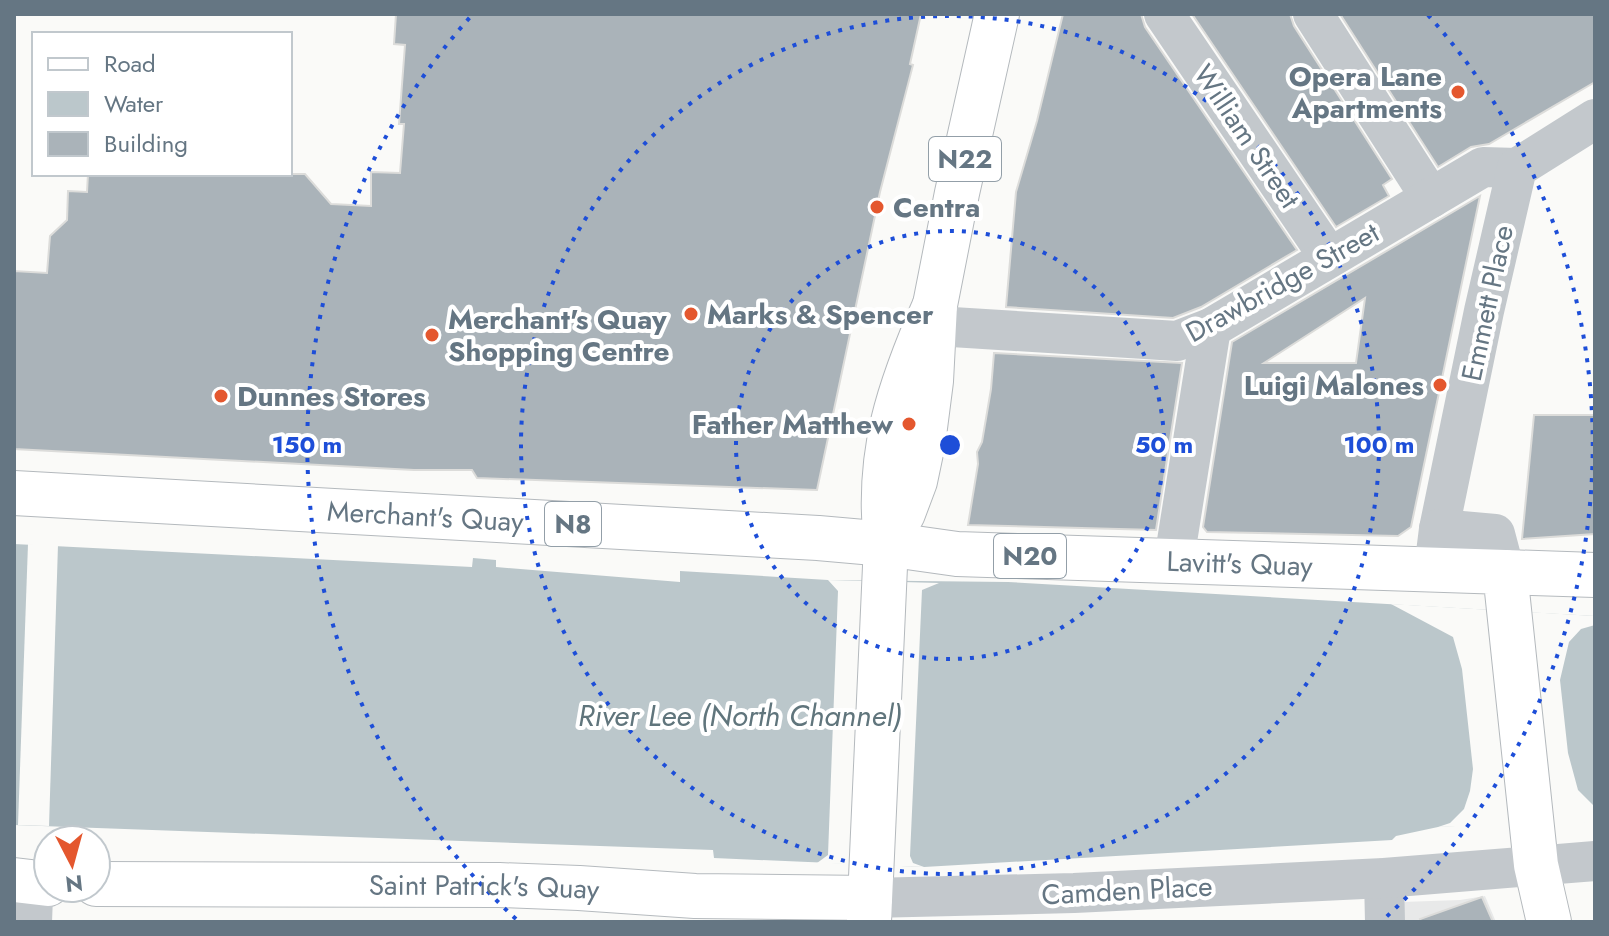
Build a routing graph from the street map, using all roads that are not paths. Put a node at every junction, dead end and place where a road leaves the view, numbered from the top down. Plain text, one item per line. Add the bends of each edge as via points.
1 (997, 14) edge
2 (1164, 14) edge
3 (1313, 14) edge
4 (1595, 119) edge
5 (1517, 168) junction
6 (1431, 198) junction
7 (1329, 257) junction
8 (936, 315) junction
9 (1211, 328) junction
10 (14, 493) edge
11 (1436, 549) junction
12 (1174, 560) junction
13 (1595, 575) edge
14 (885, 576) junction
15 (1508, 592) junction
16 (1595, 861) edge
17 (1536, 865) junction
18 (1384, 878) junction
19 (112, 884) edge
20 (871, 895) edge
21 (1385, 922) edge
22 (1549, 922) edge

1 - 8 main road, N22
2 - 7 street, William Street
3 - 6 street
4 - 5 street
5 - 6 street, Drawbridge Street via 1483,167
5 - 11 street, Emmett Place
6 - 7 street, Drawbridge Street
7 - 9 street, Drawbridge Street
8 - 9 street, Drawbridge Street via 1166,341
8 - 14 main road, N22 via 923,443
9 - 12 street
10 - 14 main road, Merchant's Quay / N8
11 - 12 main road, Lavitt's Quay / N20
11 - 15 main road, Lavitt's Quay / N20
12 - 14 main road, Lavitt's Quay / N20 via 957,554
13 - 15 main road, Lavitt's Quay
14 - 20 main road
15 - 17 main road
16 - 17 street, Camden Place
17 - 18 street, Camden Place
17 - 22 main road
18 - 20 street, Camden Place via 1045,894
18 - 21 street
19 - 20 main road, Saint Patrick's Quay via 499,885 695,896

